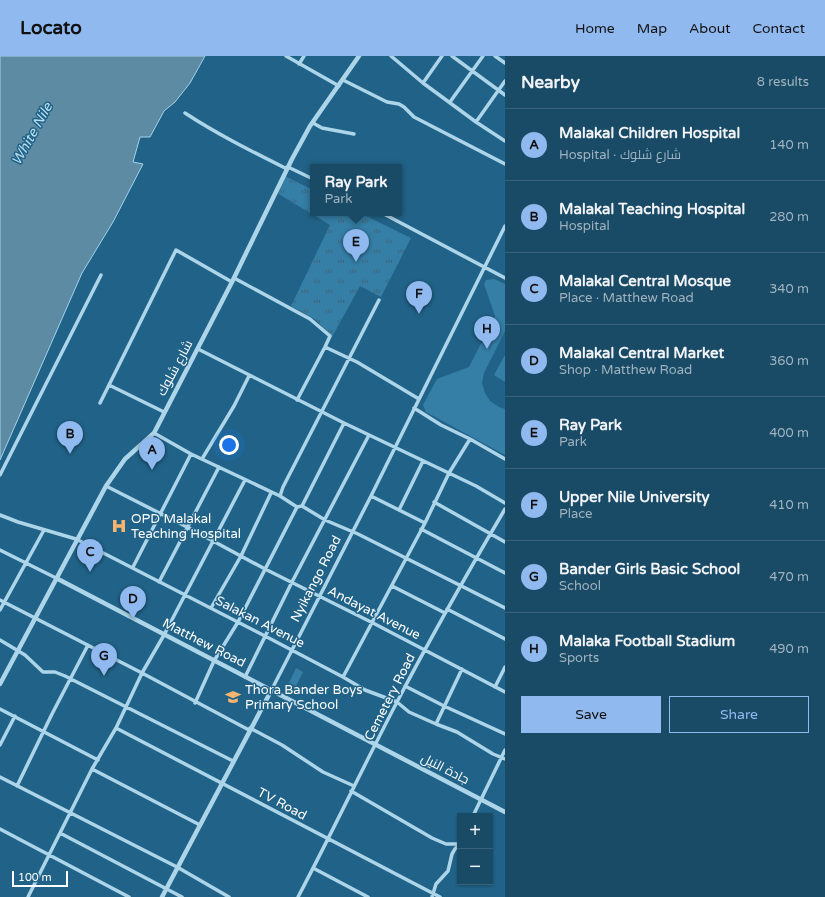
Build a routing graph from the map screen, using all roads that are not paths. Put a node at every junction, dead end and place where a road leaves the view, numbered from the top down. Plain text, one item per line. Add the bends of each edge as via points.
1 (286, 56) edge
2 (304, 56) edge
3 (360, 56) edge
4 (391, 56) edge
5 (401, 56) edge
6 (442, 56) edge
7 (452, 56) edge
8 (483, 56) edge
9 (495, 56) edge
10 (397, 61) junction
11 (505, 63) edge
12 (300, 64) junction
13 (472, 70) junction
14 (343, 80) junction
15 (505, 81) edge
16 (423, 83) junction
17 (339, 86) junction
18 (499, 90) junction
19 (505, 95) edge
20 (450, 102) junction
21 (185, 113) dead end
22 (476, 122) junction
23 (313, 123) junction
24 (354, 134) dead end
25 (505, 141) edge
26 (505, 164) edge
27 (288, 167) junction
28 (310, 178) edge
29 (388, 216) edge
30 (505, 226) edge
31 (485, 268) junction
32 (101, 274) dead end
33 (505, 278) edge
34 (233, 280) junction
35 (379, 300) dead end
36 (325, 347) junction
37 (198, 349) junction
38 (349, 358) junction
39 (249, 376) junction
40 (109, 385) junction
41 (419, 398) junction
42 (298, 400) junction
43 (100, 403) dead end
44 (414, 408) junction
45 (164, 412) junction
46 (321, 412) junction
47 (344, 423) junction
48 (154, 433) junction
49 (368, 435) junction
50 (470, 439) junction
51 (395, 447) junction
52 (191, 454) junction
53 (202, 459) junction
54 (505, 460) edge
55 (423, 461) junction
56 (219, 467) junction
57 (449, 473) junction
58 (0, 475) edge
59 (245, 480) junction
60 (106, 486) junction
61 (271, 493) junction
62 (280, 496) junction
63 (371, 496) junction
64 (434, 502) junction
65 (505, 503) edge
66 (302, 506) junction
67 (297, 507) junction
68 (505, 509) edge
69 (399, 510) junction
70 (160, 513) junction
71 (0, 515) edge
72 (325, 520) junction
73 (425, 523) junction
74 (189, 528) junction
75 (421, 529) junction
76 (44, 530) junction
77 (352, 532) junction
78 (490, 534) junction
79 (76, 539) junction
80 (213, 541) junction
81 (505, 542) edge
82 (0, 550) edge
83 (241, 556) junction
84 (406, 558) junction
85 (476, 558) junction
86 (25, 563) junction
87 (133, 567) junction
88 (265, 569) junction
89 (505, 573) edge
90 (56, 578) junction
91 (159, 582) junction
92 (292, 582) junction
93 (460, 584) junction
94 (392, 586) junction
95 (185, 595) junction
96 (319, 596) junction
97 (0, 600) edge
98 (4, 602) junction
99 (211, 608) junction
100 (447, 608) junction
101 (505, 608) edge
102 (0, 610) edge
103 (445, 613) junction
104 (35, 618) junction
105 (238, 622) junction
106 (373, 623) junction
107 (164, 635) junction
108 (265, 636) junction
109 (505, 639) edge
110 (0, 640) edge
111 (88, 645) junction
112 (18, 650) junction
113 (292, 650) junction
114 (425, 650) junction
115 (214, 660) junction
116 (505, 667) edge
117 (462, 669) junction
118 (142, 673) junction
119 (245, 677) junction
120 (343, 677) junction
121 (70, 679) junction
122 (0, 684) edge
123 (406, 686) junction
124 (495, 687) junction
125 (271, 691) junction
126 (505, 692) edge
127 (397, 702) junction
128 (195, 703) junction
129 (444, 706) junction
130 (125, 707) junction
131 (0, 709) edge
132 (15, 716) junction
133 (436, 724) junction
134 (116, 728) junction
135 (250, 730) junction
136 (43, 732) junction
137 (505, 734) edge
138 (0, 745) edge
139 (376, 746) junction
140 (505, 750) edge
141 (503, 758) edge
142 (98, 760) junction
143 (233, 762) junction
144 (92, 769) junction
145 (0, 777) edge
146 (221, 784) junction
147 (17, 786) junction
148 (354, 786) junction
149 (352, 791) junction
150 (480, 800) junction
151 (505, 812) edge
152 (70, 813) junction
153 (475, 813) edge
154 (200, 825) junction
155 (0, 829) edge
156 (60, 834) junction
157 (328, 840) junction
158 (457, 844) edge
159 (457, 848) edge
160 (49, 854) junction
161 (178, 867) junction
162 (313, 868) junction
163 (166, 888) junction
164 (433, 896) edge
165 (28, 897) edge
166 (129, 897) edge
167 (162, 897) edge
168 (182, 897) edge
169 (229, 897) edge
170 (298, 897) edge
171 (368, 897) edge
172 (440, 897) edge

1 - 12 street
2 - 12 street
3 - 14 street, شارع شلوك
4 - 10 street
5 - 10 street
6 - 16 street
7 - 13 street
8 - 13 street
9 - 11 street
10 - 16 street
12 - 17 street
13 - 18 street
13 - 20 street
14 - 17 street, شارع شلوك
14 - 26 street via 387,102 399,104 414,117
15 - 18 street
16 - 20 street
17 - 23 street, شارع شلوك
18 - 19 street
18 - 22 street
20 - 22 street
21 - 27 street via 249,150 285,168
22 - 25 street
23 - 24 street via 322,128
23 - 27 street, شارع شلوك
27 - 28 street
27 - 34 street, شارع شلوك
29 - 31 street
30 - 31 street, Nyikango Road
31 - 33 street
31 - 41 street, Nyikango Road
32 - 58 street
34 - 36 street via 310,319 330,336
34 - 37 street, شارع شلوك
34 - 40 street via 176,250
35 - 38 street
36 - 38 street
36 - 42 street
37 - 39 street
37 - 45 street, شارع شلوك
38 - 41 street
38 - 46 street
39 - 42 street
39 - 53 street
40 - 43 street
40 - 45 street
41 - 44 street, Nyikango Road
42 - 46 street
44 - 50 street
44 - 51 street, Nyikango Road
45 - 48 street, شارع شلوك
46 - 47 street
46 - 62 street
47 - 49 street
47 - 66 street
48 - 52 street
48 - 60 street, شارع شلوك via 125,459
49 - 51 street
49 - 72 street
50 - 54 street
50 - 57 street
51 - 55 street
51 - 63 street, Nyikango Road
52 - 53 street
52 - 70 street
53 - 56 street
55 - 57 street
55 - 69 street
56 - 59 street
56 - 74 street
57 - 64 street
57 - 65 street
59 - 61 street
59 - 80 street
60 - 70 street, Andayat Avenue
60 - 79 street, شارع شلوك
61 - 62 street
61 - 83 street
62 - 67 street
63 - 69 street
63 - 77 street, Nyikango Road
64 - 73 street
64 - 78 street
66 - 67 street
66 - 72 street
67 - 88 street
68 - 78 street, Cemetery Road
69 - 73 street
70 - 74 street, Andayat Avenue
70 - 87 street
71 - 76 street, Salakan Avenue
72 - 77 street
72 - 92 street
73 - 75 street
74 - 80 street, Andayat Avenue
74 - 91 street
75 - 84 street
75 - 85 street
76 - 79 street, Salakan Avenue
76 - 86 street
77 - 84 street
77 - 96 street, Nyikango Road
78 - 81 street
78 - 85 street, Cemetery Road
79 - 87 street, Salakan Avenue
79 - 90 street, شارع شلوك
80 - 83 street, Andayat Avenue
80 - 95 street
82 - 86 street, Matthew Road
83 - 88 street, Andayat Avenue
83 - 99 street
84 - 93 street
84 - 94 street
85 - 89 street
85 - 93 street, Cemetery Road
86 - 90 street, Matthew Road
86 - 98 street
87 - 91 street, Salakan Avenue
88 - 92 street, Andayat Avenue
88 - 105 street
90 - 104 street, شارع شلوك
90 - 107 street, Matthew Road
91 - 95 street, Salakan Avenue
92 - 96 street, Andayat Avenue
92 - 108 street
93 - 100 street, Cemetery Road
93 - 101 street
94 - 103 street
94 - 106 street
95 - 99 street, Salakan Avenue
95 - 107 street
96 - 106 street, Andayat Avenue
96 - 113 street, Nyikango Road
97 - 98 street
98 - 102 street
98 - 104 street
99 - 105 street, Salakan Avenue
100 - 103 street, Cemetery Road
100 - 109 street
103 - 114 street, Cemetery Road
104 - 111 street
104 - 112 street, شارع شلوك
105 - 108 street, Salakan Avenue
105 - 115 street
106 - 114 street, Andayat Avenue
106 - 120 street
107 - 115 street, Matthew Road
107 - 118 street
108 - 113 street, Salakan Avenue
108 - 119 street
110 - 112 street
111 - 118 street
111 - 121 street
112 - 121 street via 43,672 55,672
112 - 122 street, شارع شلوك
113 - 120 street, Salakan Avenue
113 - 125 street, Nyikango Road
114 - 117 street, Andayat Avenue
114 - 123 street, Cemetery Road
115 - 119 street, Matthew Road
115 - 128 street
116 - 124 street
117 - 124 street, Andayat Avenue
117 - 129 street
118 - 128 street
118 - 130 street
119 - 125 street, Matthew Road
120 - 127 street, Salakan Avenue via 365,690
121 - 130 street
121 - 136 street
123 - 127 street, Cemetery Road
123 - 129 street
124 - 126 street, Andayat Avenue
125 - 135 street, Nyikango Road
125 - 139 street, Matthew Road
127 - 133 street, Salakan Avenue via 409,712
127 - 139 street, Cemetery Road
128 - 135 street
129 - 133 street
129 - 137 street
130 - 134 street
130 - 143 street
131 - 132 street
132 - 136 street
132 - 138 street
133 - 141 street, Salakan Avenue via 457,732
134 - 142 street
134 - 146 street, TV Road
135 - 143 street, Nyikango Road
135 - 148 street via 282,745 323,772
136 - 142 street
136 - 147 street
139 - 148 street, Cemetery Road
139 - 150 street, جادة النيل
140 - 141 street
141 - 150 street
142 - 144 street
143 - 146 street, Nyikango Road
144 - 152 street
144 - 154 street
145 - 147 street
146 - 154 street, Nyikango Road
146 - 157 street, TV Road
147 - 152 street
148 - 149 street, Cemetery Road
149 - 157 street, Cemetery Road
149 - 158 street via 432,838 446,844
150 - 151 street, جادة النيل
150 - 153 street
152 - 156 street
152 - 161 street
154 - 161 street, Nyikango Road
155 - 160 street
156 - 160 street
156 - 163 street
157 - 162 street, Cemetery Road
157 - 164 street, TV Road
159 - 164 street via 452,854 448,871 436,884
160 - 165 street
160 - 166 street
161 - 163 street, Nyikango Road
161 - 169 street
162 - 170 street, Cemetery Road
162 - 171 street
163 - 167 street, Nyikango Road
163 - 168 street
164 - 172 street, TV Road

